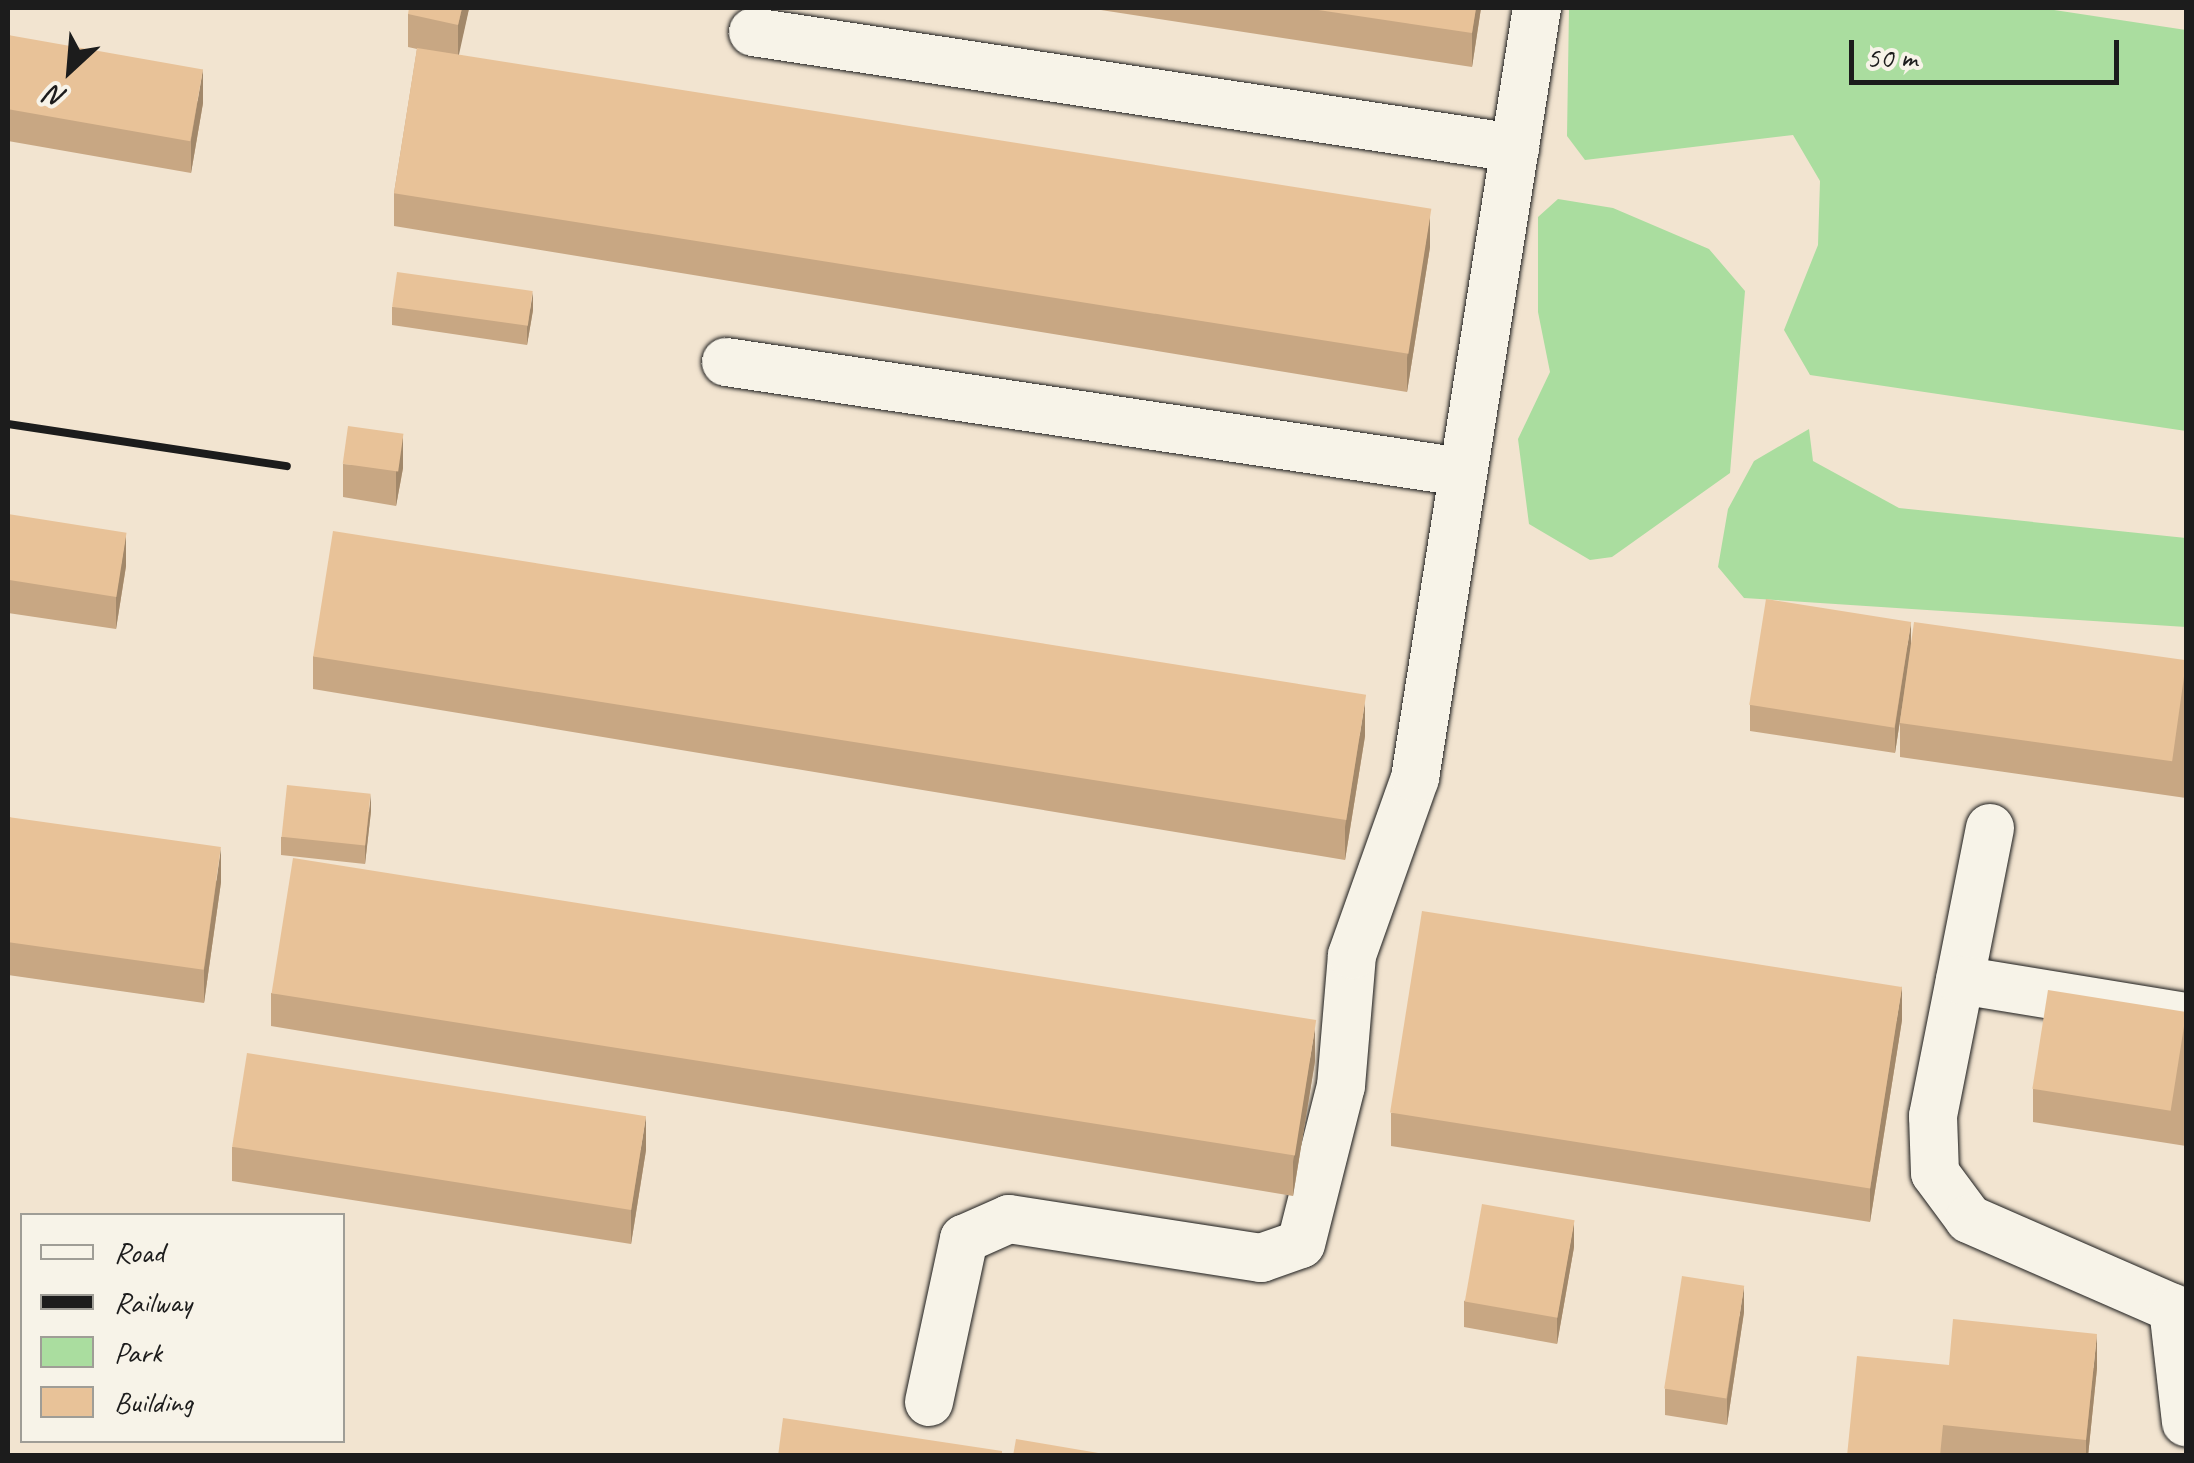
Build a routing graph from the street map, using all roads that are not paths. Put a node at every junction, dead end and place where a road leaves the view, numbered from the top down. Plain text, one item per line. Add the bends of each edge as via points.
1 (1538, 8) edge
2 (752, 32) dead end
3 (1515, 148) junction
4 (726, 362) dead end
5 (1462, 472) junction
6 (1990, 828) dead end
7 (1960, 980) junction
8 (2186, 1017) edge
9 (929, 1402) dead end
10 (2186, 1422) edge
11 (2186, 1448) edge
12 (2184, 1456) edge

1 - 3 lane
2 - 3 lane
3 - 5 lane
4 - 5 lane
5 - 9 lane via 1415,778 1352,956 1340,1086 1301,1244 1260,1258 1010,1219 964,1239
6 - 7 lane
7 - 8 lane
7 - 10 lane via 1933,1116 1935,1173 1969,1219 2173,1308
11 - 12 lane

